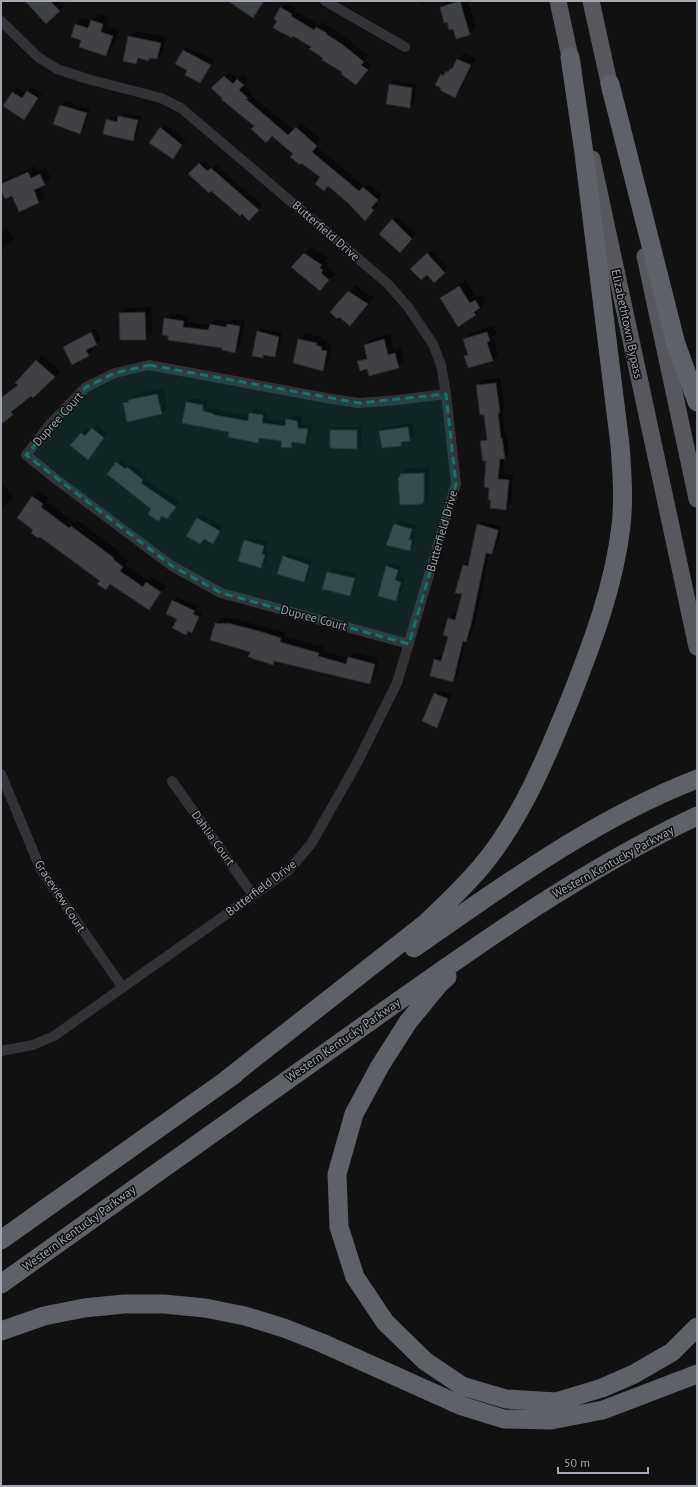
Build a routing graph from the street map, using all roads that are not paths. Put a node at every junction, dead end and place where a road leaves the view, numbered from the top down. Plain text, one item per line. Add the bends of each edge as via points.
1 (325, 1) edge
2 (558, 1) edge
3 (591, 1) edge
4 (1, 21) edge
5 (405, 47) dead end
6 (570, 57) junction
7 (610, 84) junction
8 (446, 394) junction
9 (697, 402) edge
10 (697, 499) edge
11 (409, 644) junction
12 (697, 647) edge
13 (1, 774) edge
14 (697, 779) edge
15 (172, 781) dead end
16 (697, 816) edge
17 (253, 895) junction
18 (512, 922) junction
19 (123, 988) junction
20 (1, 1051) edge
21 (225, 1081) junction
22 (1, 1240) edge
23 (1, 1284) edge
24 (697, 1327) edge
25 (1, 1331) edge
26 (697, 1343) edge
27 (656, 1362) junction
28 (697, 1374) edge

1 - 5 street
2 - 6 highway, Elizabethtown Bypass
3 - 7 highway
4 - 8 street, Butterfield Drive via 38,57 57,69 161,98 181,108 388,284 408,307 433,344 441,365
6 - 12 highway, Elizabethtown Bypass
6 - 21 highway via 620,445 622,485 621,525 615,565 592,644 526,798 482,866 421,928
7 - 9 highway via 676,344
7 - 10 highway via 623,157
8 - 11 street, Butterfield Drive via 456,484
8 - 11 street, Dupree Court via 359,402 149,365 115,373 86,387 50,424 26,455 172,566 221,593
11 - 17 street, Butterfield Drive via 397,683 357,763 310,844 289,870
13 - 19 street, Graceview Court via 41,870
14 - 21 highway via 624,812 542,860
15 - 17 street, Dahlia Court
16 - 18 highway, Western Kentucky Parkway via 605,863
17 - 19 street, Butterfield Drive
18 - 23 highway, Western Kentucky Parkway
18 - 27 highway via 440,983 408,1022 354,1114 337,1174 340,1227 355,1277 385,1322 425,1361 462,1386 506,1399 556,1402 602,1388
19 - 20 street, Butterfield Drive via 54,1036 33,1045
21 - 22 highway
24 - 27 highway via 672,1352
25 - 28 highway via 44,1316 84,1308 124,1304 205,1308 245,1316 284,1328 462,1406 504,1419 551,1420 604,1410
26 - 27 highway

